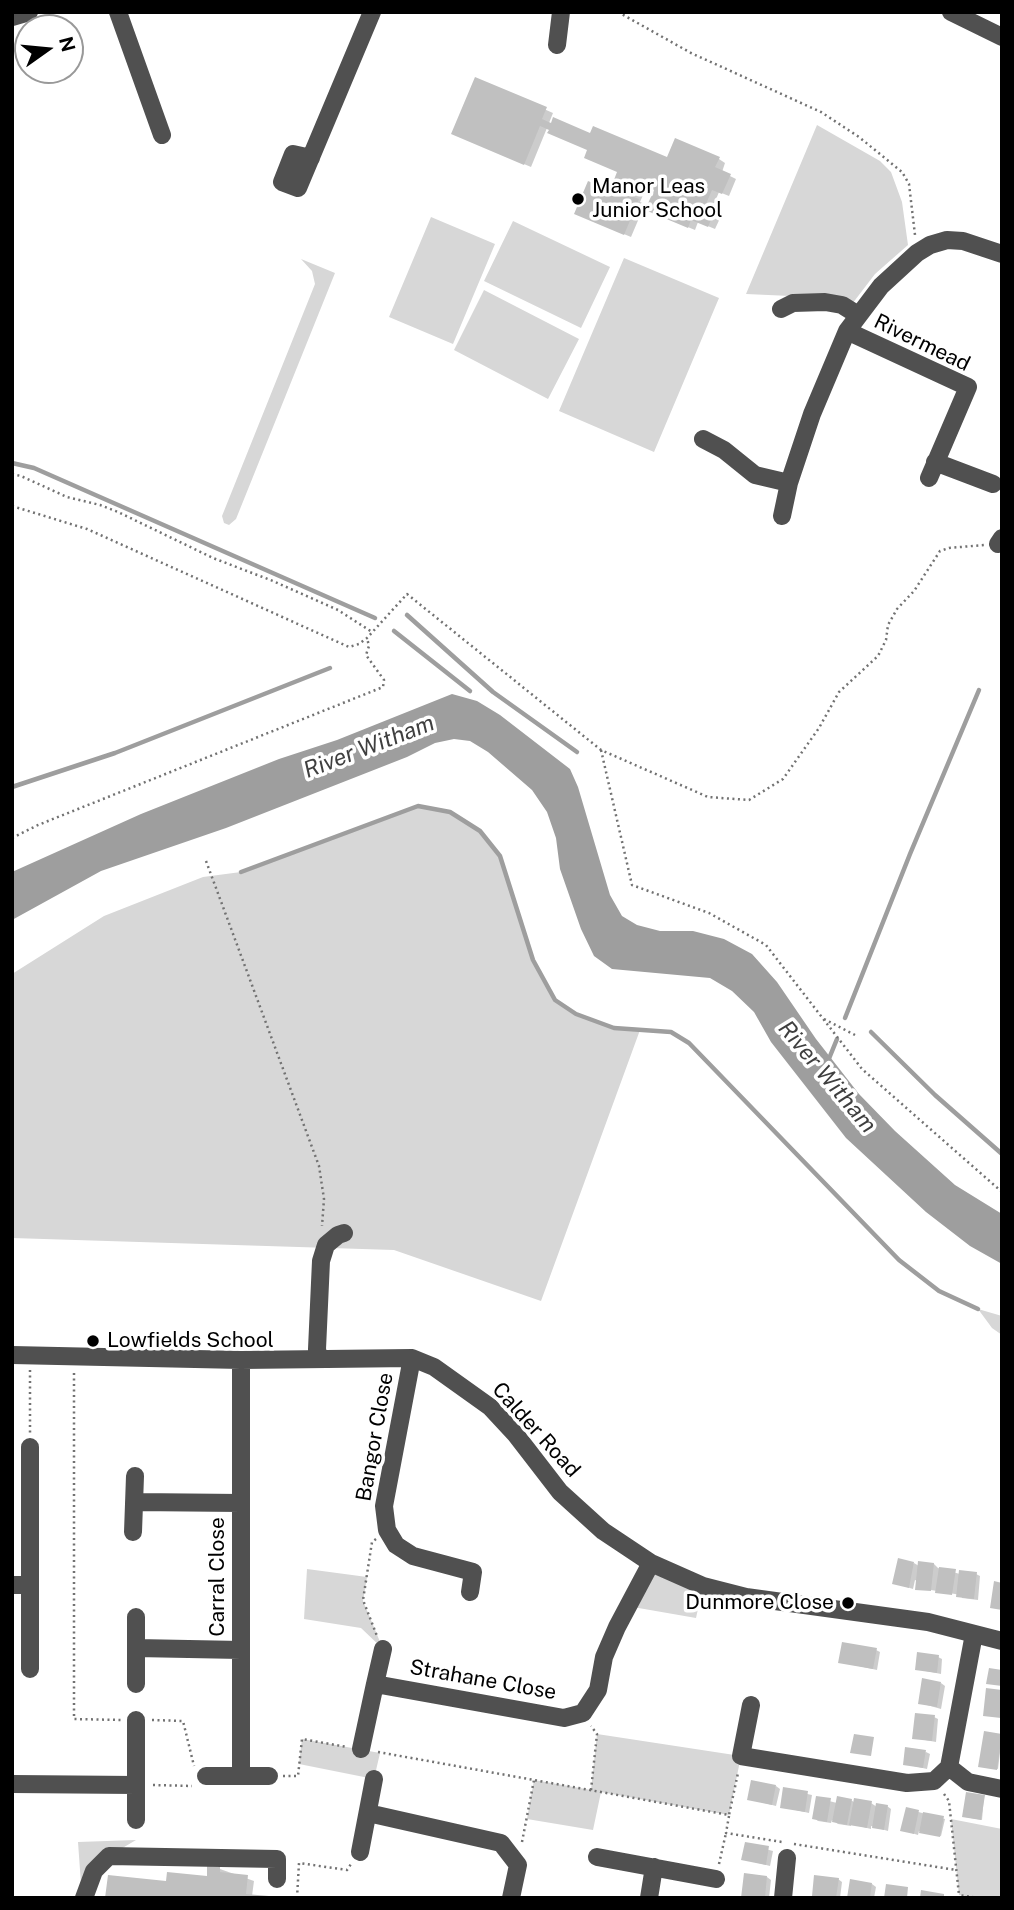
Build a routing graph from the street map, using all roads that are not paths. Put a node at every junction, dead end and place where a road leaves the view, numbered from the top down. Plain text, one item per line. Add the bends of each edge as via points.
1 (29, 12) edge
2 (118, 12) edge
3 (372, 12) edge
4 (561, 12) edge
5 (951, 12) edge
6 (12, 17) edge
7 (1002, 37) edge
8 (557, 45) dead end
9 (162, 135) dead end
10 (311, 158) dead end
11 (1002, 254) edge
12 (781, 309) dead end
13 (859, 315) junction
14 (847, 331) junction
15 (704, 439) dead end
16 (789, 484) junction
17 (993, 484) dead end
18 (782, 516) dead end
19 (344, 1233) dead end
20 (21, 1356) edge
21 (412, 1358) junction
22 (319, 1359) junction
23 (241, 1360) junction
24 (30, 1447) road end
25 (135, 1476) dead end
26 (134, 1502) junction
27 (241, 1503) junction
28 (133, 1532) dead end
29 (651, 1563) junction
30 (21, 1585) edge
31 (470, 1591) dead end
32 (136, 1616) dead end
33 (974, 1634) junction
34 (1002, 1641) edge
35 (136, 1648) junction
36 (383, 1649) road end
37 (241, 1650) junction
38 (24, 1657) edge
39 (136, 1684) dead end
40 (375, 1684) junction
41 (751, 1705) dead end
42 (136, 1720) road end
43 (361, 1749) road end
44 (949, 1767) junction
45 (201, 1774) road end
46 (241, 1776) junction
47 (269, 1776) road end
48 (374, 1779) dead end
49 (12, 1784) edge
50 (136, 1785) junction
51 (1002, 1789) edge
52 (368, 1813) junction
53 (136, 1820) dead end
54 (360, 1852) road end
55 (597, 1857) dead end
56 (787, 1858) dead end
57 (653, 1867) junction
58 (277, 1879) dead end
59 (716, 1879) road end
60 (84, 1898) edge
61 (511, 1898) edge
62 (649, 1898) edge
63 (783, 1898) edge

1 - 6 street
2 - 9 street
3 - 10 street
4 - 8 street
5 - 7 street
11 - 13 street, Rivermead via 962,240 930,245 881,286
12 - 13 street via 793,303 825,302
13 - 14 street, Rivermead
14 - 16 street, Rivermead
14 - 17 street, Rivermead via 972,380 932,470
15 - 16 street via 755,475
16 - 18 street, Rivermead
19 - 22 street via 326,1245 321,1261
20 - 23 street, Calder Road
21 - 22 street, Calder Road
21 - 29 street, Calder Road via 434,1367 490,1407 560,1492 603,1531
21 - 31 street, Bangor Close via 384,1506 387,1530 396,1545 413,1556 473,1572
22 - 23 street, Calder Road
23 - 27 street, Carral Close
24 - 30 street
25 - 26 street
26 - 27 street, Carral Close
26 - 28 street
27 - 37 street, Carral Close
29 - 33 street, Calder Road via 703,1587 746,1597 928,1622
29 - 40 street, Strahane Close via 617,1627 604,1657 598,1690 583,1713 564,1718
30 - 38 street
32 - 35 street
33 - 34 street, Calder Road
33 - 44 street
35 - 37 street, Carral Close
35 - 39 street
36 - 40 street, Strahane Close
37 - 46 street, Carral Close
40 - 43 street, Strahane Close
41 - 44 street via 739,1763 907,1783 934,1781
42 - 50 street
44 - 51 street via 968,1782
45 - 46 street
46 - 47 street
48 - 52 street
49 - 50 street
50 - 53 street
52 - 54 street
52 - 61 street via 501,1843 518,1865
55 - 57 street
56 - 63 street
57 - 59 street
57 - 62 street
58 - 60 street via 277,1859 109,1856 94,1871

